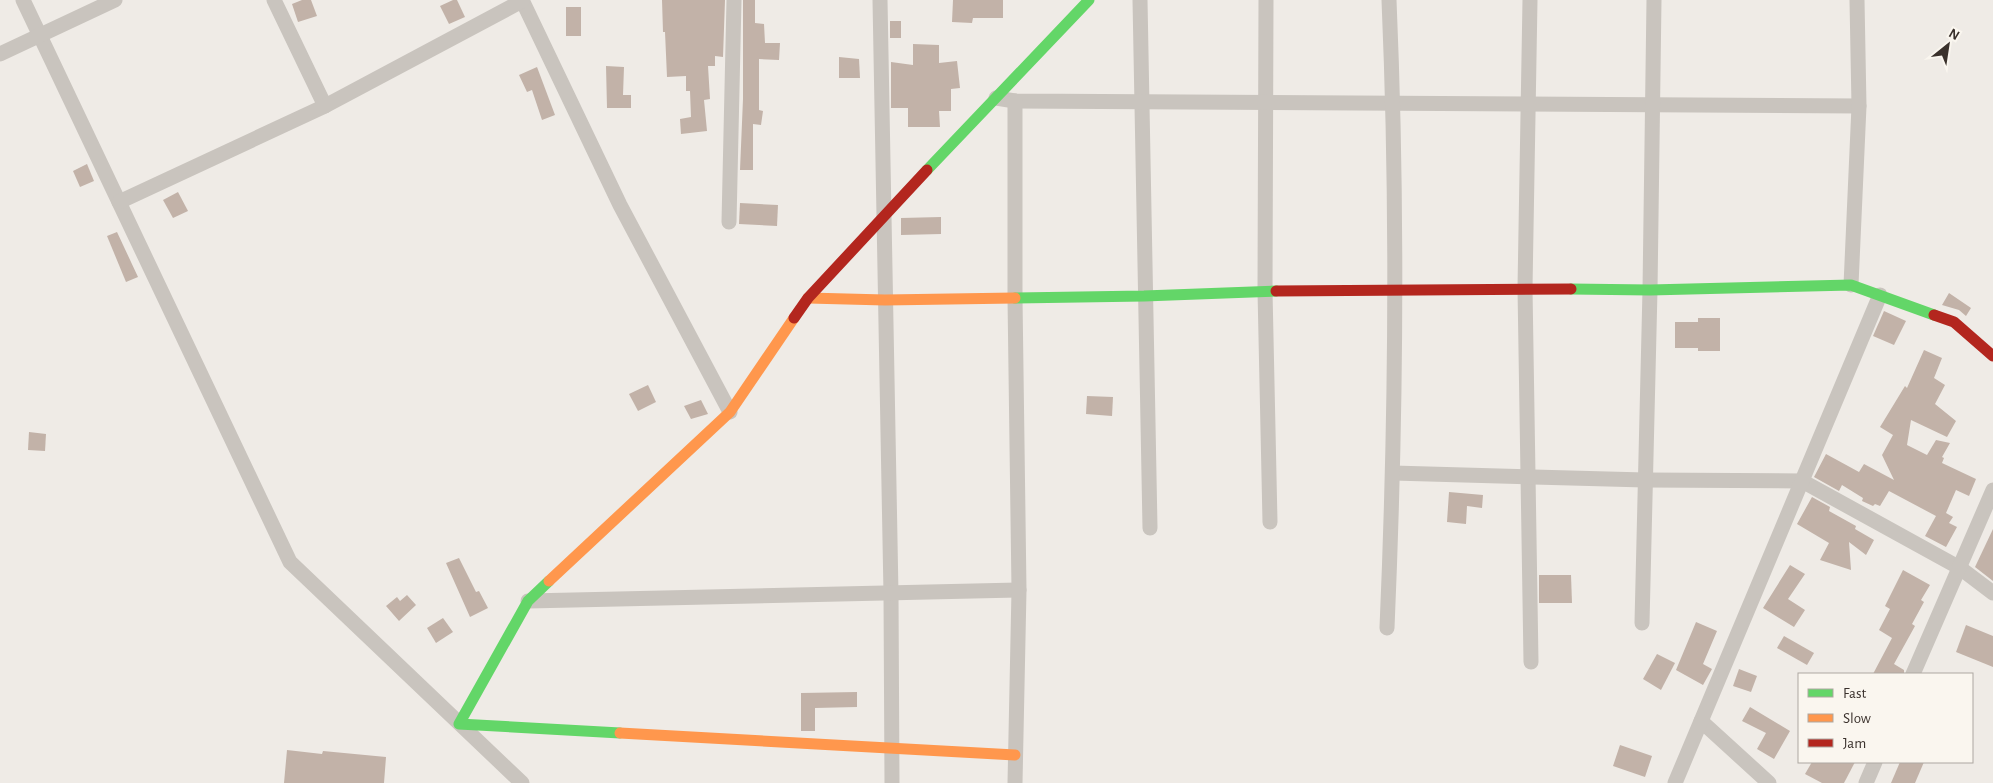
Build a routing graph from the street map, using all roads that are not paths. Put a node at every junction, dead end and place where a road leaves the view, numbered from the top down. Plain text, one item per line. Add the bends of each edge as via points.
1 (23, 0) edge
2 (115, 0) edge
3 (274, 0) edge
4 (522, 0) edge
5 (734, 0) edge
6 (880, 0) edge
7 (1089, 0) edge
8 (1140, 0) edge
9 (1266, 0) edge
10 (1389, 0) edge
11 (1530, 0) edge
12 (1654, 0) edge
13 (1857, 0) edge
14 (40, 35) junction
15 (0, 54) edge
16 (996, 98) junction
17 (1141, 100) junction
18 (1015, 101) junction
19 (1265, 103) junction
20 (1393, 104) junction
21 (1528, 104) junction
22 (1653, 105) junction
23 (325, 106) junction
24 (1859, 106) junction
25 (119, 202) junction
26 (884, 215) junction
27 (729, 222) dead end
28 (1851, 285) junction
29 (1525, 288) junction
30 (1394, 290) junction
31 (1650, 290) junction
32 (1265, 291) junction
33 (1880, 295) junction
34 (1144, 296) junction
35 (808, 298) junction
36 (1015, 298) junction
37 (885, 300) junction
38 (1993, 356) edge
39 (730, 412) junction
40 (1393, 473) junction
41 (1528, 477) junction
42 (1645, 480) junction
43 (1802, 481) junction
44 (1993, 490) edge
45 (1270, 522) dead end
46 (1150, 528) dead end
47 (1960, 568) junction
48 (1019, 590) junction
49 (1993, 592) edge
50 (891, 594) junction
51 (528, 601) junction
52 (1642, 623) dead end
53 (1387, 628) dead end
54 (1531, 662) dead end
55 (1914, 673) edge
56 (1701, 721) junction
57 (459, 724) junction
58 (891, 748) junction
59 (1015, 754) junction
60 (1875, 763) edge
61 (522, 783) edge
62 (892, 783) edge
63 (1014, 783) edge
64 (1675, 783) edge
65 (1769, 783) edge
66 (1866, 783) edge

1 - 14 street
2 - 14 street
3 - 23 street
4 - 23 street
4 - 39 street via 620,205
5 - 27 street
6 - 26 street
7 - 16 street
8 - 17 street
9 - 19 street
10 - 20 street
11 - 21 street
12 - 22 street
13 - 24 street
14 - 15 street
14 - 25 street
16 - 18 street
16 - 26 street
17 - 18 street
17 - 19 street
17 - 34 street
18 - 36 street
19 - 20 street
19 - 32 street
20 - 21 street
20 - 30 street
21 - 22 street
21 - 29 street
22 - 24 street
22 - 31 street
23 - 25 street
24 - 28 street
25 - 57 street via 290,562
26 - 35 street
26 - 37 street
28 - 31 street
28 - 33 street
29 - 30 street
29 - 31 street
29 - 41 street
30 - 32 street
30 - 40 street
31 - 42 street
32 - 34 street
32 - 45 street
33 - 38 street via 1954,322
33 - 43 street
34 - 36 street
34 - 46 street
35 - 37 street
35 - 39 street
36 - 37 street
36 - 48 street
37 - 50 street
39 - 51 street
40 - 41 street
40 - 53 street
41 - 42 street
41 - 54 street
42 - 43 street
42 - 52 street
43 - 47 street
43 - 56 street
44 - 47 street
47 - 49 street
47 - 55 street
48 - 50 street
48 - 59 street
50 - 51 street
50 - 58 street
51 - 57 street
56 - 64 street
56 - 65 street
57 - 58 street
57 - 61 street
58 - 59 street
58 - 62 street
59 - 63 street
60 - 66 street

